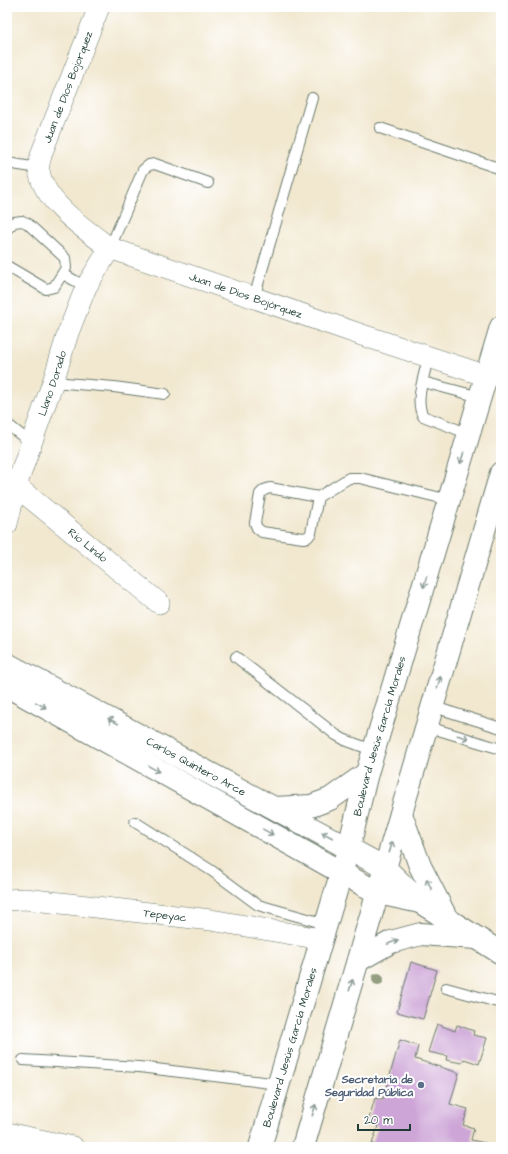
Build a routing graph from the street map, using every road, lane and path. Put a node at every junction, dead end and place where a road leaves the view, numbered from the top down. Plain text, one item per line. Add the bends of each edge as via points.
1 (99, 7) edge
2 (312, 98) dead end
3 (380, 128) dead end
4 (7, 163) edge
5 (38, 168) junction
6 (501, 169) edge
7 (208, 183) dead end
8 (7, 229) edge
9 (110, 248) junction
10 (7, 266) edge
11 (63, 274) junction
12 (86, 287) junction
13 (254, 298) junction
14 (501, 326) edge
15 (428, 357) junction
16 (486, 376) junction
17 (53, 382) junction
18 (423, 382) junction
19 (165, 394) dead end
20 (480, 397) junction
21 (7, 424) edge
22 (469, 434) junction
23 (31, 443) junction
24 (501, 473) edge
25 (16, 486) junction
26 (318, 497) junction
27 (449, 500) junction
28 (7, 524) edge
29 (160, 603) dead end
30 (236, 657) dead end
31 (7, 664) edge
32 (7, 686) edge
33 (428, 716) junction
34 (501, 728) edge
35 (141, 736) junction
36 (501, 749) edge
37 (375, 751) junction
38 (131, 755) junction
39 (367, 773) junction
40 (275, 808) junction
41 (401, 814) junction
42 (135, 822) dead end
43 (349, 847) junction
44 (385, 868) junction
45 (341, 873) junction
46 (378, 893) junction
47 (7, 900) edge
48 (420, 902) junction
49 (447, 919) junction
50 (324, 932) junction
51 (476, 938) junction
52 (501, 953) edge
53 (359, 960) junction
54 (446, 988) dead end
55 (501, 1003) edge
56 (23, 1060) dead end
57 (279, 1084) junction
58 (7, 1133) edge
59 (73, 1147) edge
60 (260, 1147) edge
61 (303, 1147) edge

1 - 5 street, Juan de Dios Bojorquez
2 - 13 lane
3 - 6 lane
4 - 5 lane
5 - 9 street, Juan de Dios Bojórquez via 41,180 52,198 81,226
7 - 9 lane via 155,164 149,166 143,170
8 - 11 lane via 14,222 27,223 65,258 66,268
9 - 12 street, Llano Dorado
9 - 13 street, Juan de Dios Bojórquez
10 - 11 lane via 46,289 54,286
11 - 12 lane
12 - 17 street, Llano Dorado
13 - 15 street, Juan de Dios Bojórquez
14 - 16 main road, Boulevard Jesús García Morales
15 - 16 street, Juan de Dios Bojórquez
15 - 18 lane
16 - 20 main road, Boulevard Jesús García Morales
17 - 19 lane
17 - 23 street, Llano Dorado
18 - 20 lane
18 - 22 lane via 419,401 419,409 423,416
20 - 22 main road, Boulevard Jesús García Morales
21 - 23 lane
22 -> 27 main road, Boulevard Jesús García Morales
23 - 25 street, Llano Dorado
33 -> 24 main road
25 - 28 street, Llano Dorado
25 - 29 street, Rio Lindo
26 - 26 lane via 308,537 262,532 257,528 255,523 260,494 264,490 270,488
26 - 27 lane via 350,478 360,478
27 -> 37 main road, Boulevard Jesús García Morales
30 - 37 lane via 336,735
35 -> 31 main road, Carlos Quintero Arce
32 -> 38 main road, Carlos Quintero Arce
33 - 34 lane
33 -> 36 lane
33 - 41 main road
35 - 38 main road
35 - 40 main road, Carlos Quintero Arce
37 - 39 main road, Boulevard Jesús García Morales
38 -> 45 main road, Carlos Quintero Arce
39 - 40 main road via 330,799 311,806
39 - 43 main road, Boulevard Jesús García Morales
43 -> 40 main road, Carlos Quintero Arce
44 -> 41 main road
49 -> 41 main road via 420,866
42 - 50 lane via 212,871 258,905
43 - 44 main road, Carlos Quintero Arce
43 - 45 main road, Boulevard Jesús García Morales
44 - 46 main road
44 - 48 main road, Carlos Quintero Arce
45 - 46 main road, Carlos Quintero Arce
45 - 50 main road, Boulevard Jesús García Morales
46 - 48 main road, Carlos Quintero Arce
46 - 53 main road
47 - 50 street, Tepeyac via 25,899
48 - 49 main road
49 - 51 main road
50 - 57 main road, Boulevard Jesús García Morales
51 - 52 main road
53 -> 51 main road via 391,942 421,934
61 -> 53 main road
54 - 55 lane
56 - 57 lane via 139,1067
57 - 60 main road, Boulevard Jesús García Morales
58 - 59 street

